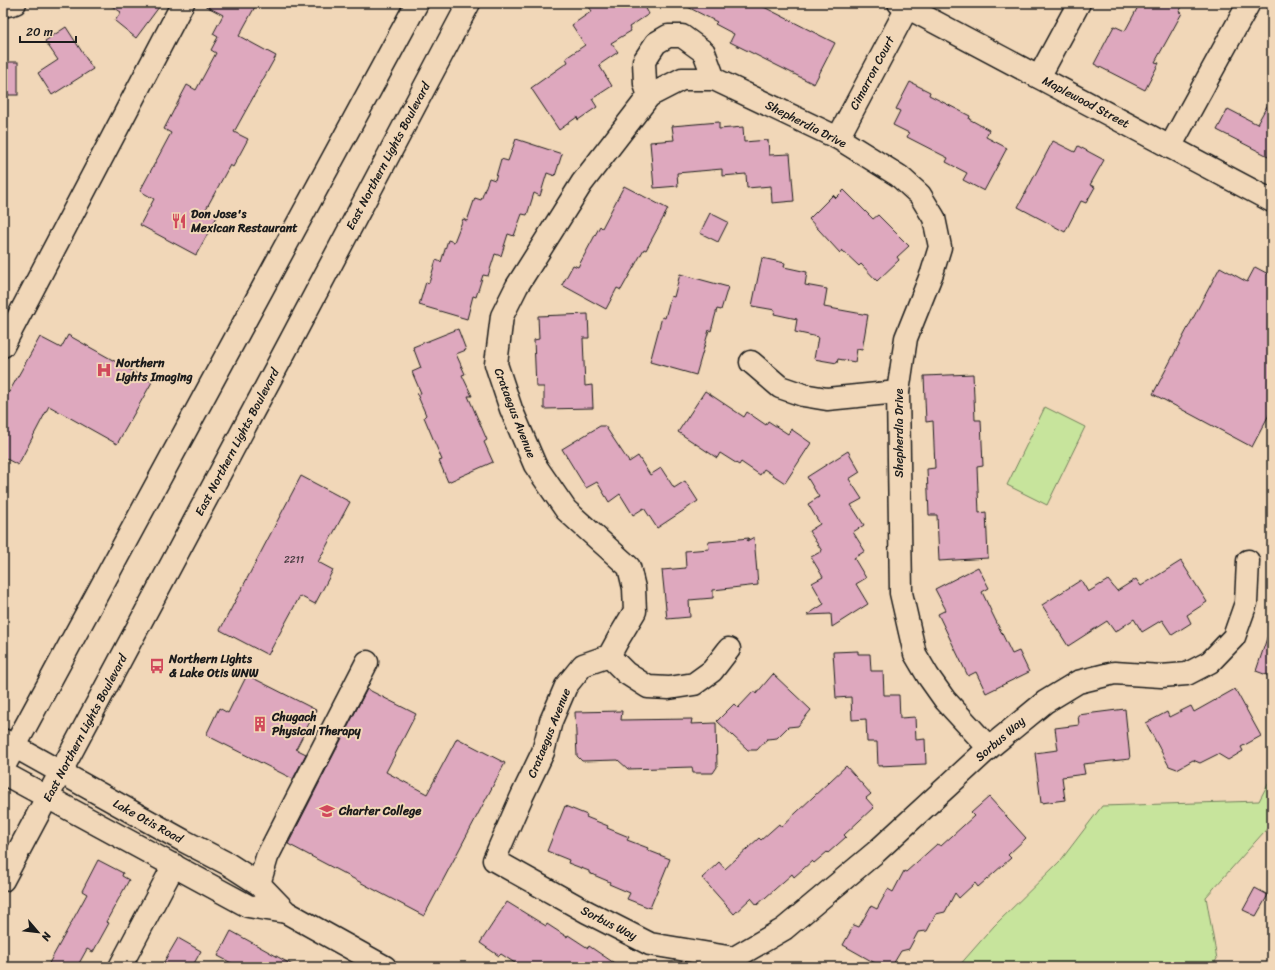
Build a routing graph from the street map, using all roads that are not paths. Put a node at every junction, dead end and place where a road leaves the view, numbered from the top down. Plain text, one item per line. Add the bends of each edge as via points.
1 (15, 3) edge
2 (183, 3) edge
3 (417, 3) edge
4 (469, 3) edge
5 (1079, 3) edge
6 (1249, 3) edge
7 (903, 5) edge
8 (3, 6) edge
9 (1039, 77) junction
10 (714, 79) junction
11 (650, 96) junction
12 (838, 138) junction
13 (1170, 147) junction
14 (1272, 201) edge
15 (3, 346) edge
16 (751, 362) dead end
17 (898, 392) junction
18 (1248, 561) dead end
19 (729, 649) dead end
20 (609, 656) junction
21 (367, 662) dead end
22 (9, 743) edge
23 (989, 748) junction
24 (3, 768) edge
25 (61, 772) junction
26 (3, 773) edge
27 (48, 797) junction
28 (494, 860) joint
29 (174, 865) junction
30 (3, 880) edge
31 (259, 884) junction
32 (286, 912) junction
33 (735, 962) edge
34 (120, 967) edge
35 (385, 967) edge

1 - 8 street
2 - 15 street
3 - 22 street
4 - 25 street, East Northern Lights Boulevard
5 - 9 street
6 - 13 street
7 - 9 street, Maplewood Street
7 - 12 street, Cimarron Court
9 - 13 street, Maplewood Street
10 - 11 street via 682,79
10 - 11 street via 704,52 682,36 668,36 656,43 644,61 645,84
10 - 12 street, Shepherdia Drive
11 - 20 street, Crataegus Avenue via 582,183 517,286 502,316 496,364 511,409 535,465 566,510 629,567 634,588 635,611
12 - 17 street, Shepherdia Drive via 898,176 920,195 934,218 940,247 906,338
13 - 14 street, Maplewood Street
16 - 17 street via 780,387 803,395 827,399
17 - 23 street, Shepherdia Drive via 901,593 915,654 945,700
18 - 23 street, Sorbus Way via 1246,603 1234,637 1210,662 1187,674 1162,676 1114,673 1078,682 1045,702
19 - 20 street via 712,671 694,684 669,688 648,687 626,673
20 - 28 street, Crataegus Avenue via 583,664 566,686 550,721 543,752
21 - 31 street via 267,857
22 - 24 street
22 - 25 street, Lake Otis Road
23 - 33 street, Sorbus Way via 876,852 784,929
25 - 27 street, East Northern Lights Boulevard
25 - 31 street, Lake Otis Road via 228,864
26 - 27 street, Lake Otis Road
27 - 29 street, Lake Otis Road
27 - 30 street, East Northern Lights Boulevard
28 - 33 street, Sorbus Way via 650,944
29 - 32 street, Lake Otis Road via 248,906
29 - 34 street
31 - 32 street, Lake Otis Road
32 - 35 street, Lake Otis Road

